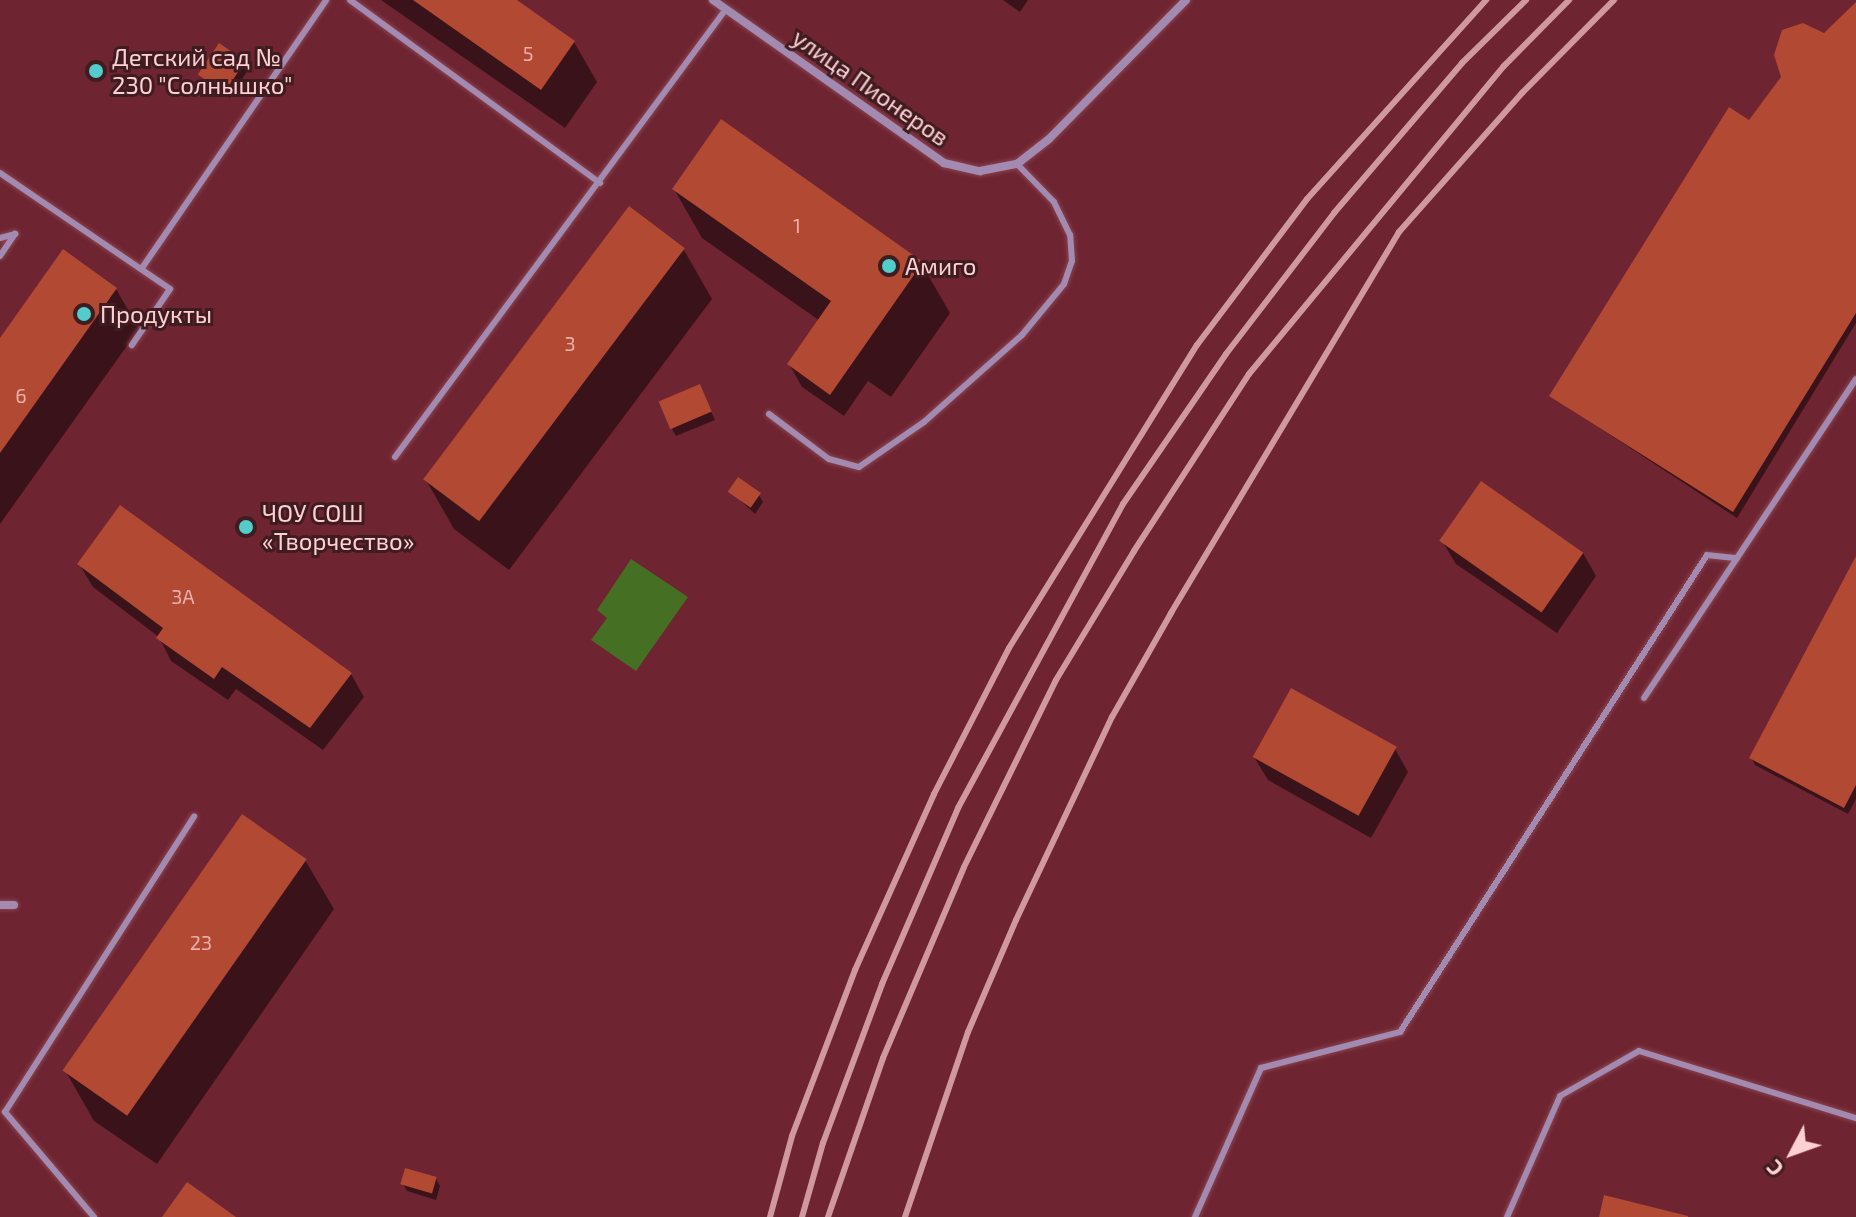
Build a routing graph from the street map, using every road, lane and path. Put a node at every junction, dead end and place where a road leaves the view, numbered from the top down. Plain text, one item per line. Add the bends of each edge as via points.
1 (326, 0) edge
2 (350, 0) edge
3 (713, 0) edge
4 (1186, 0) edge
5 (726, 9) junction
6 (1017, 164) junction
7 (0, 173) edge
8 (600, 183) junction
9 (0, 238) edge
10 (0, 256) edge
11 (142, 268) junction
12 (132, 345) dead end
13 (1856, 379) edge
14 (769, 414) dead end
15 (395, 457) dead end
16 (1737, 558) junction
17 (1644, 698) dead end
18 (194, 816) dead end
19 (0, 905) edge
20 (14, 905) dead end
21 (1856, 1118) edge
22 (94, 1217) edge
23 (1195, 1217) edge
24 (1507, 1217) edge

1 - 11 lane
2 - 8 lane
3 - 5 street, улица Пионеров
4 - 6 street via 1104,87
5 - 6 street, улица Пионеров via 944,163 980,171
5 - 8 lane
6 - 14 lane via 1054,202 1070,235 1072,261 1064,284 1022,335 924,422 859,467 829,459
7 - 11 lane
8 - 15 lane
9 - 10 lane via 15,234
11 - 12 lane via 170,289
13 - 16 lane
16 - 17 lane
16 - 23 lane via 1707,555 1400,1032 1261,1068
18 - 22 lane via 5,1112
19 - 20 street
21 - 24 lane via 1639,1051 1560,1096

